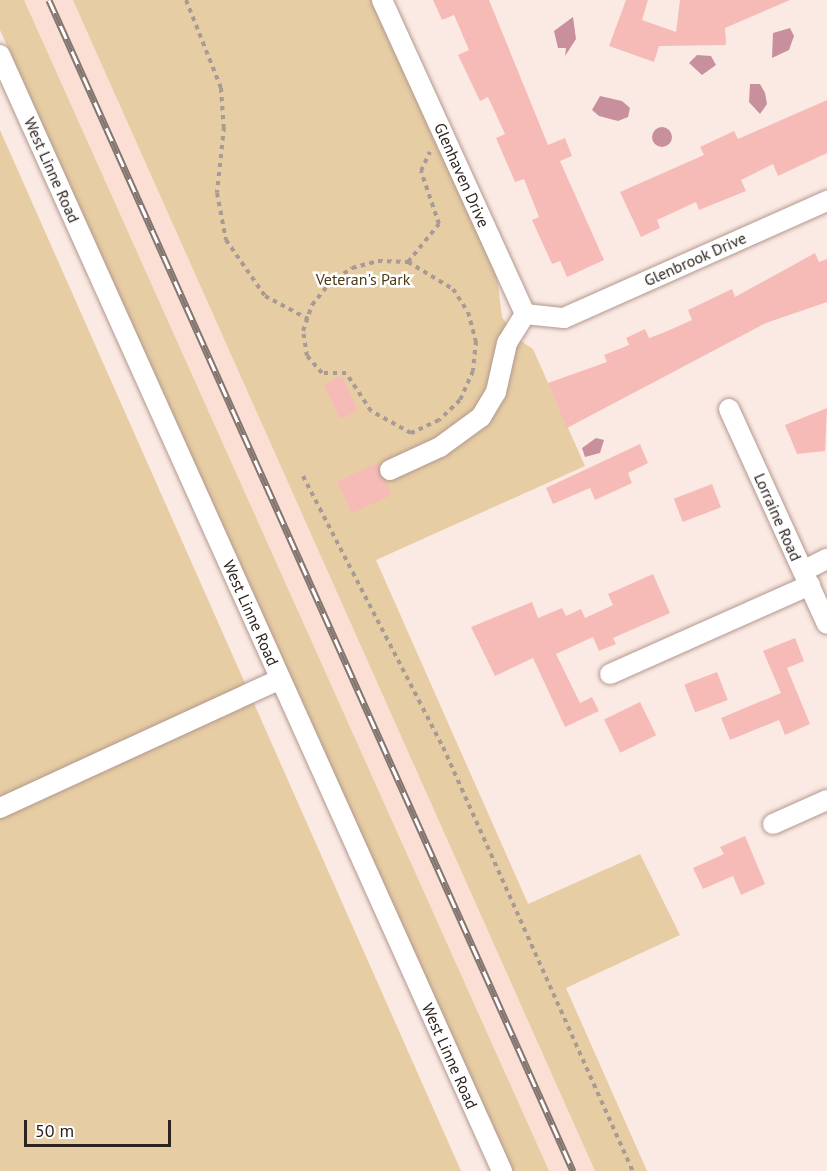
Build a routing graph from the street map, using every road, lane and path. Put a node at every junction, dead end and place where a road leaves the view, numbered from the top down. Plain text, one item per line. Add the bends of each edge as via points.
1 (186, 0) edge
2 (382, 0) edge
3 (0, 55) edge
4 (430, 152) dead end
5 (827, 201) edge
6 (408, 262) junction
7 (525, 315) junction
8 (308, 319) junction
9 (729, 409) dead end
10 (390, 470) dead end
11 (303, 476) dead end
12 (827, 559) edge
13 (813, 582) edge
14 (827, 624) edge
15 (610, 674) dead end
16 (280, 679) junction
17 (827, 800) edge
18 (0, 808) edge
19 (773, 824) dead end
20 (502, 1171) edge
21 (633, 1171) edge

1 - 8 path via 221,88 224,127 217,193 226,240 266,296
2 - 7 street, Glenhaven Drive
3 - 16 street, West Linne Road
4 - 6 path via 421,171 438,208 439,224
5 - 7 street, Glenbrook Drive via 564,318
6 - 8 path via 378,261 352,268 329,284
6 - 8 path via 453,289 468,312 476,341 473,371 460,400 439,420 411,433 371,411 346,373 322,373 307,356 303,331
7 - 10 street via 507,343 496,392 481,417 440,447
9 - 13 street, Lorraine Road
11 - 21 path via 443,747
12 - 13 street
13 - 14 street, Lorraine Road
13 - 15 street
16 - 18 street
16 - 20 street, West Linne Road
17 - 19 street

